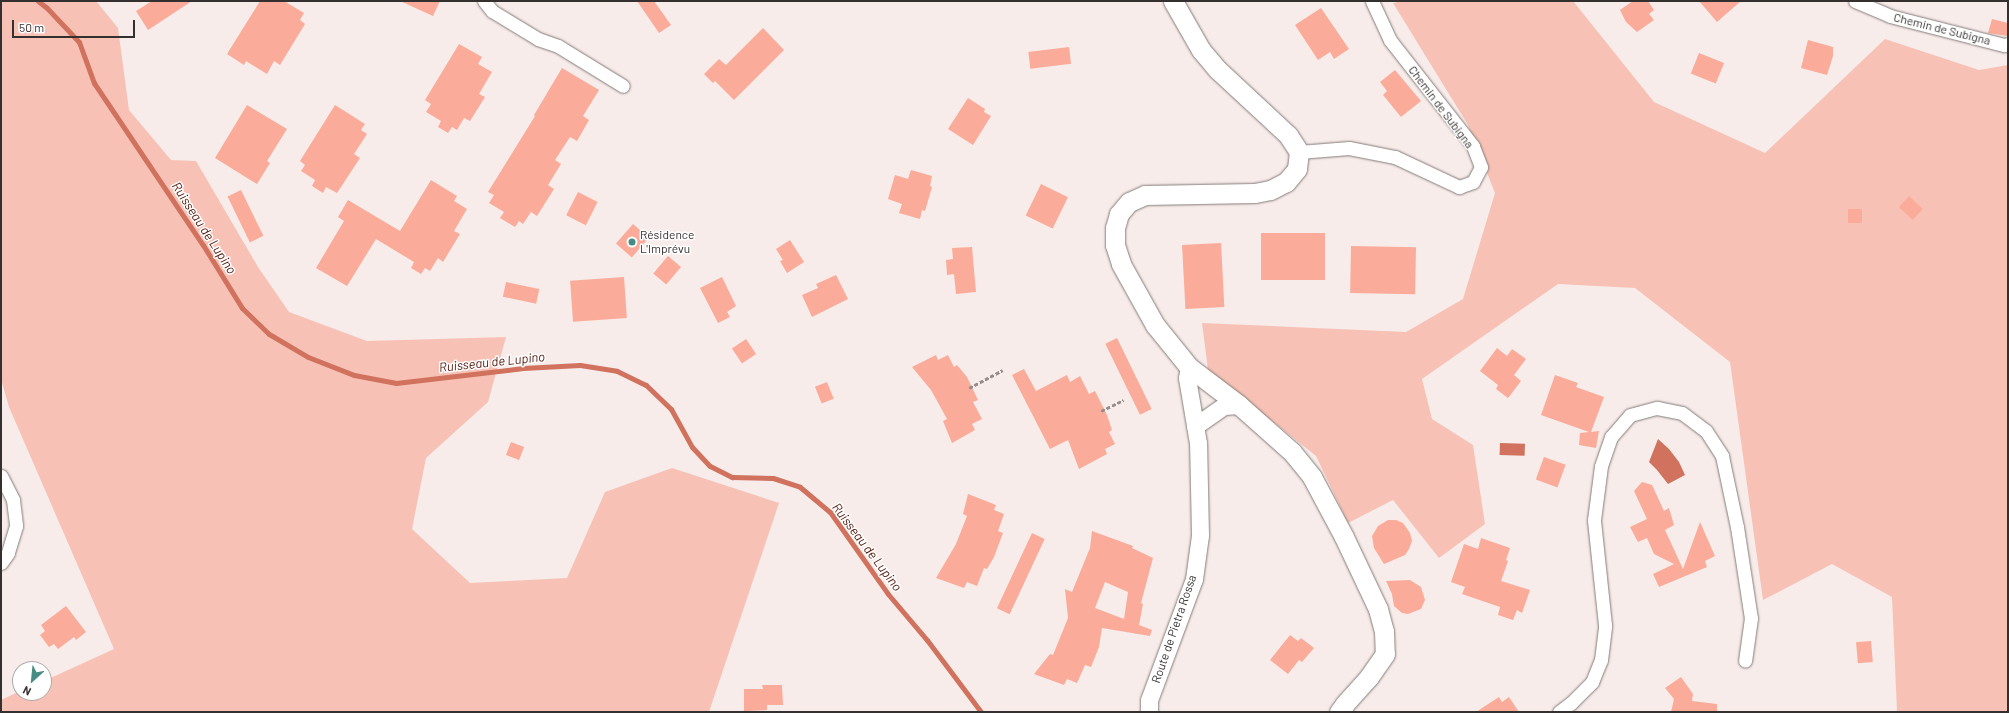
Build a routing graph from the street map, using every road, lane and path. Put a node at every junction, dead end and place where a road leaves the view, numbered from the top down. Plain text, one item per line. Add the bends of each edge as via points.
1 (484, 1) edge
2 (1173, 1) edge
3 (1372, 1) edge
4 (1855, 1) edge
5 (2008, 44) edge
6 (623, 86) dead end
7 (1299, 152) junction
8 (1189, 367) junction
9 (1003, 370) dead end
10 (968, 388) dead end
11 (1124, 400) dead end
12 (1239, 405) junction
13 (1101, 411) dead end
14 (1195, 426) junction
15 (1, 476) edge
16 (1, 563) edge
17 (1746, 661) dead end
18 (1149, 712) edge
19 (1339, 712) edge
20 (1559, 712) edge

1 - 6 street via 492,11 538,39 558,46
2 - 7 main road via 1201,50 1218,70 1288,135
3 - 7 street, Chemin de Subigna via 1390,40 1473,146 1481,167 1473,182 1459,187 1395,157 1349,148
4 - 5 street, Chemin de Subigna via 1890,16
7 - 8 main road via 1297,169 1286,182 1270,190 1228,194 1145,195 1129,202 1119,214 1115,228 1115,245 1121,264 1155,325
8 - 12 main road
8 - 14 street, Route de Pietra Rossa via 1187,378
9 - 10 path
11 - 13 path
12 - 14 street via 1224,406
12 - 19 main road via 1292,452 1312,477 1378,609 1384,631 1385,654
14 - 18 street, Route de Pietra Rossa via 1198,443 1200,535 1194,579 1149,700
15 - 16 street via 13,500 16,526 8,553
17 - 20 street via 1751,618 1737,527 1722,456 1706,431 1682,413 1657,408 1637,413 1630,415 1611,437 1601,466 1594,520 1604,625 1601,660 1592,682

